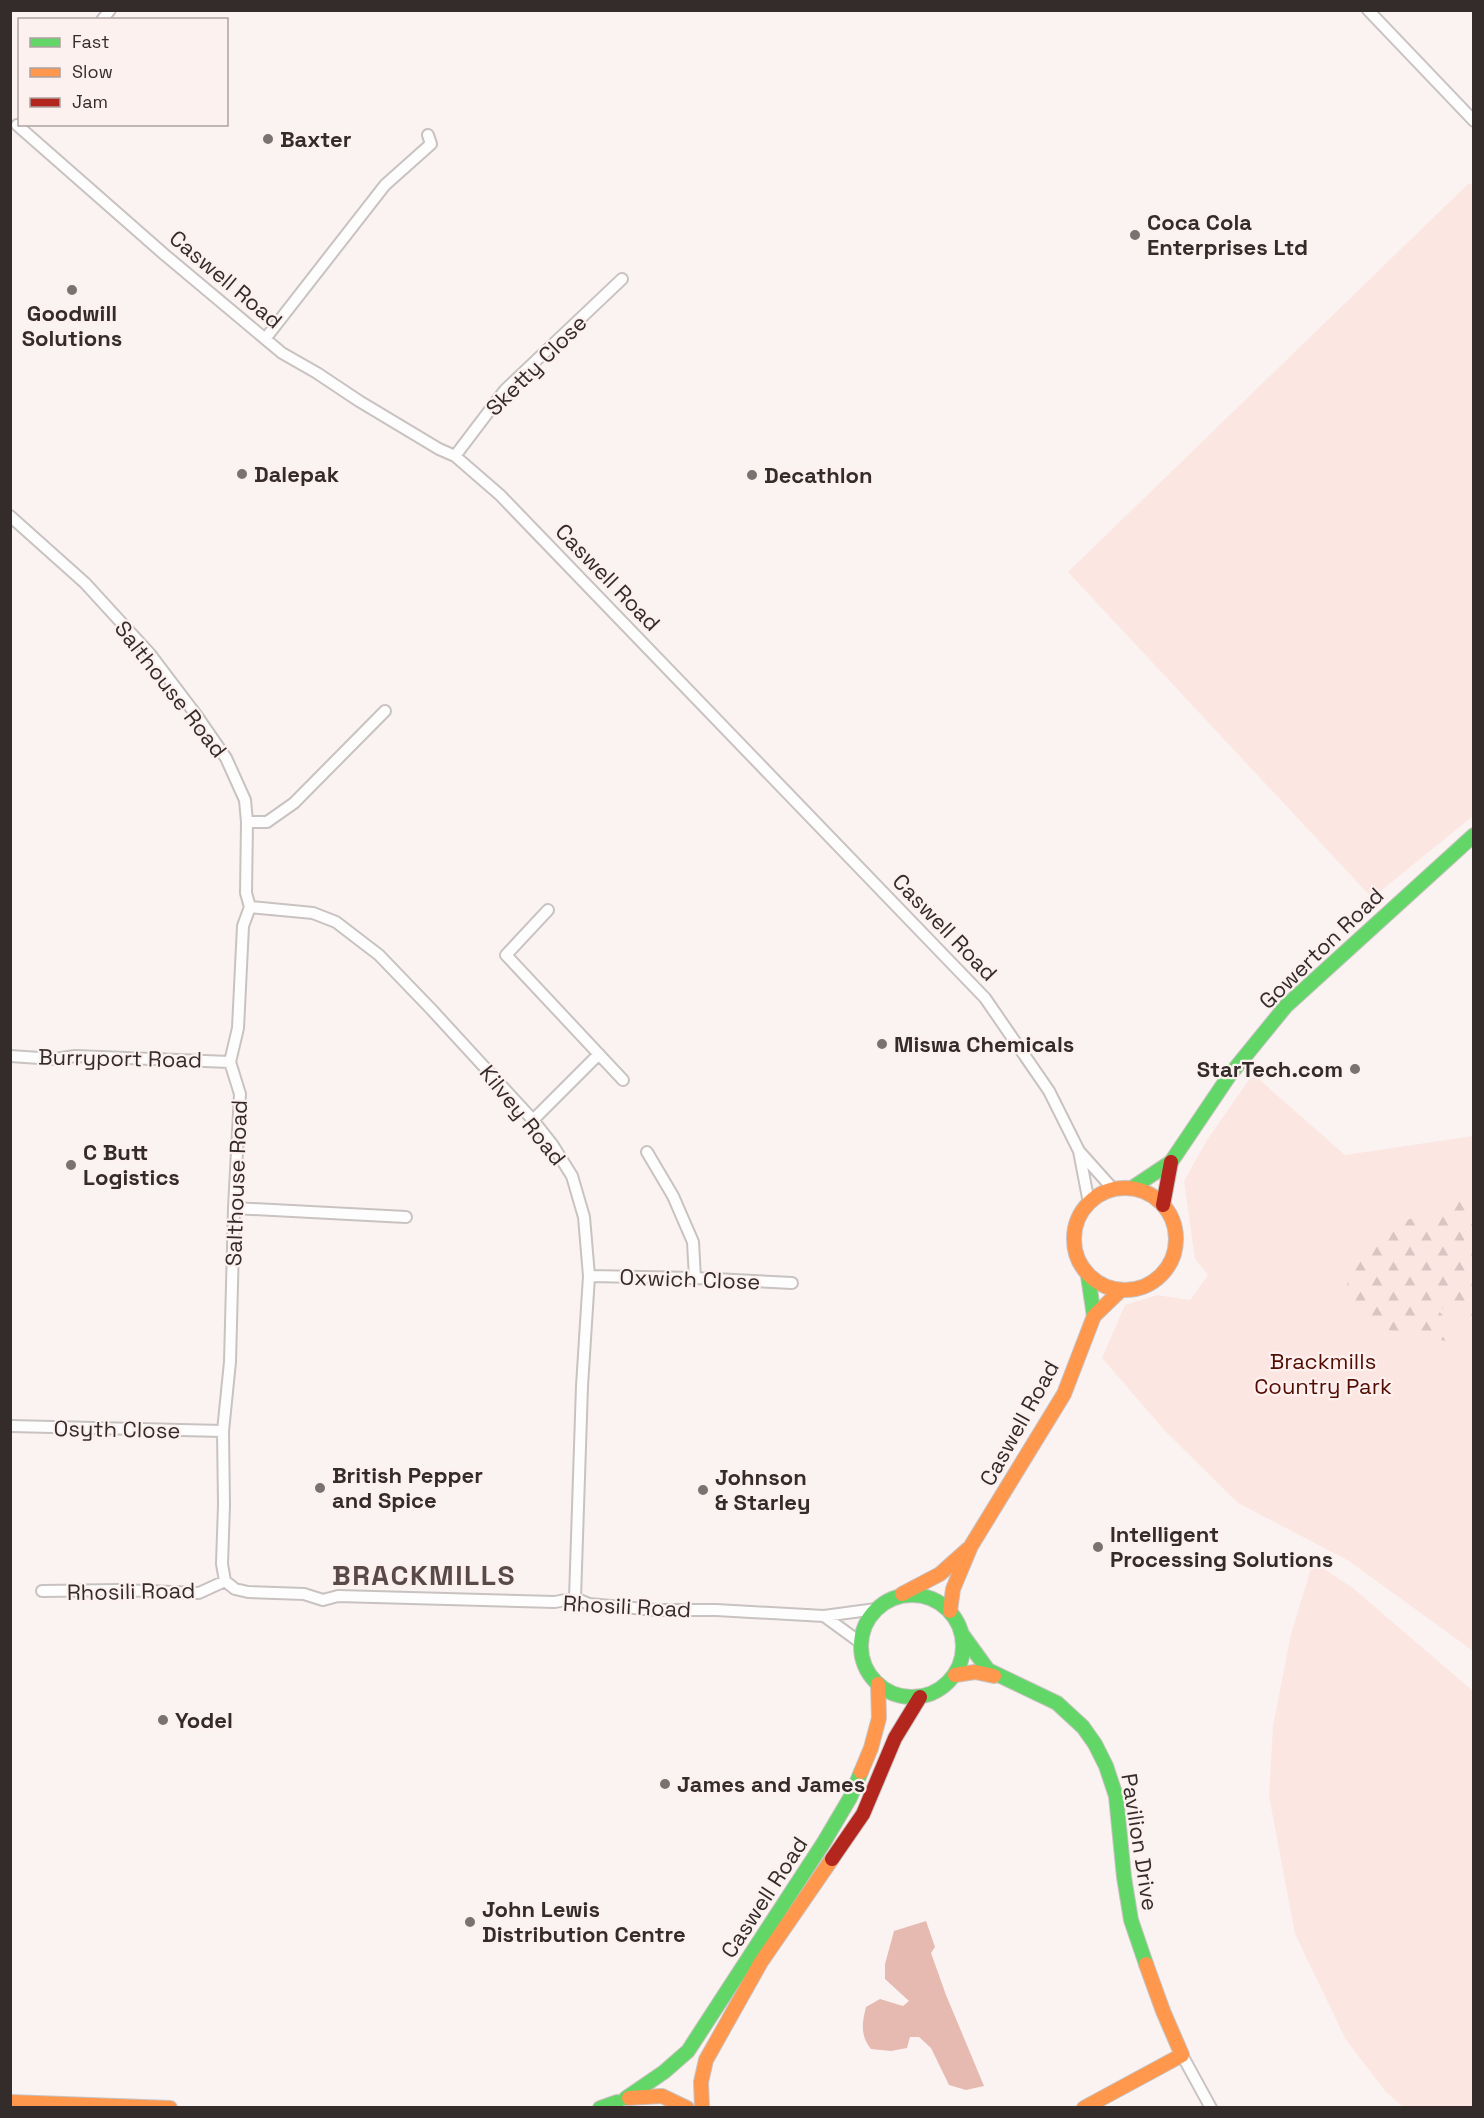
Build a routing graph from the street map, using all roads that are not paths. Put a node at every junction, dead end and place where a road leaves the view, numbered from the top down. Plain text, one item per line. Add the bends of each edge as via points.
1 (1368, 10) edge
2 (1473, 121) edge
3 (16, 125) edge
4 (428, 135) dead end
5 (622, 279) dead end
6 (265, 339) junction
7 (455, 456) junction
8 (10, 516) edge
9 (385, 711) dead end
10 (247, 822) junction
11 (1473, 835) edge
12 (250, 907) junction
13 (548, 910) dead end
14 (599, 1054) junction
15 (10, 1056) edge
16 (230, 1062) junction
17 (623, 1080) dead end
18 (532, 1120) junction
19 (1079, 1151) junction
20 (647, 1152) dead end
21 (1171, 1162) junction
22 (1132, 1188) junction
23 (1113, 1189) junction
24 (1089, 1203) junction
25 (1162, 1204) junction
26 (234, 1208) junction
27 (406, 1217) dead end
28 (589, 1276) junction
29 (1088, 1276) junction
30 (695, 1278) junction
31 (792, 1283) dead end
32 (1120, 1291) junction
33 (1094, 1316) junction
34 (10, 1426) edge
35 (223, 1431) junction
36 (971, 1546) junction
37 (225, 1581) junction
38 (42, 1591) dead end
39 (896, 1597) junction
40 (575, 1598) junction
41 (876, 1609) junction
42 (950, 1611) junction
43 (824, 1616) junction
44 (962, 1635) junction
45 (861, 1643) junction
46 (955, 1675) junction
47 (1005, 1678) junction
48 (878, 1684) junction
49 (920, 1697) junction
50 (1182, 2055) junction
51 (10, 2102) edge
52 (618, 2103) edge
53 (10, 2106) edge
54 (21, 2108) edge
55 (170, 2108) edge
56 (600, 2108) edge
57 (687, 2108) edge
58 (702, 2108) edge
59 (1084, 2108) edge
60 (1211, 2108) edge

1 - 2 street
3 - 6 street, Caswell Road
4 - 6 street via 431,144 385,185
5 - 7 street, Sketty Close via 506,390
6 - 7 street, Caswell Road via 359,401
7 - 19 street, Caswell Road via 500,495 985,998 1049,1091
8 - 10 street, Salthouse Road via 85,583 182,695 233,771 245,800
9 - 10 street via 294,803 267,822
10 - 12 street, Salthouse Road via 246,893
11 - 21 main road, Gowerton Road via 1286,1006 1229,1076
12 - 16 street, Salthouse Road via 243,926 238,1028
12 - 18 street, Kilvey Road via 313,913 336,922 379,955
13 - 14 street via 506,955
14 - 17 street
14 - 18 street
15 - 16 street, Burryport Road
16 - 26 street, Salthouse Road via 240,1094
18 - 28 street, Kilvey Road via 572,1176 584,1217
19 - 23 street, Caswell Road
19 - 24 street, Caswell Road
20 - 30 street via 673,1196 693,1242
21 - 22 main road, Gowerton Road
21 - 25 main road, Gowerton Road
22 - 23 main road
22 - 25 main road
23 - 24 main road
24 - 29 main road via 1074,1231 1076,1255
25 - 32 main road via 1172,1219 1176,1236 1170,1265 1150,1284
26 - 27 street
26 - 35 street, Salthouse Road via 230,1362
28 - 30 street, Oxwich Close
28 - 40 street, Kilvey Road
29 - 32 main road
29 - 33 main road, Caswell Road
30 - 31 street, Oxwich Close
32 - 33 main road, Caswell Road
33 - 36 main road, Caswell Road via 1064,1394
34 - 35 street, Osyth Close
35 - 37 street, Salthouse Road
36 - 39 main road, Caswell Road via 940,1574
36 - 42 main road, Caswell Road via 953,1588
37 - 38 street, Rhosili Road via 199,1593
37 - 40 street, Rhosili Road via 248,1592 304,1594 323,1600 338,1596 555,1602
39 - 41 main road
39 - 42 main road via 925,1596
40 - 43 street, Rhosili Road via 589,1604 656,1610
41 - 43 street, Rhosili Road
41 - 45 main road via 868,1619
42 - 44 main road
43 - 45 street
44 - 46 main road via 961,1662
44 - 47 main road, Pavilion Drive via 988,1670
45 - 48 main road via 862,1659
46 - 47 main road, Pavilion Drive via 975,1672
46 - 49 main road via 940,1689
47 - 50 main road, Pavilion Drive via 1057,1703 1083,1727 1106,1766 1116,1796 1131,1920
48 - 49 main road via 890,1693
48 - 52 main road, Caswell Road via 879,1718 871,1748 850,1798 824,1842 688,2051 664,2073
49 - 58 main road, Caswell Road via 895,1738 863,1814 761,1962 706,2060 701,2082
50 - 59 main road
50 - 60 street, Pavilion Drive
51 - 55 main road
52 - 56 main road
52 - 57 main road via 662,2096
53 - 54 main road

